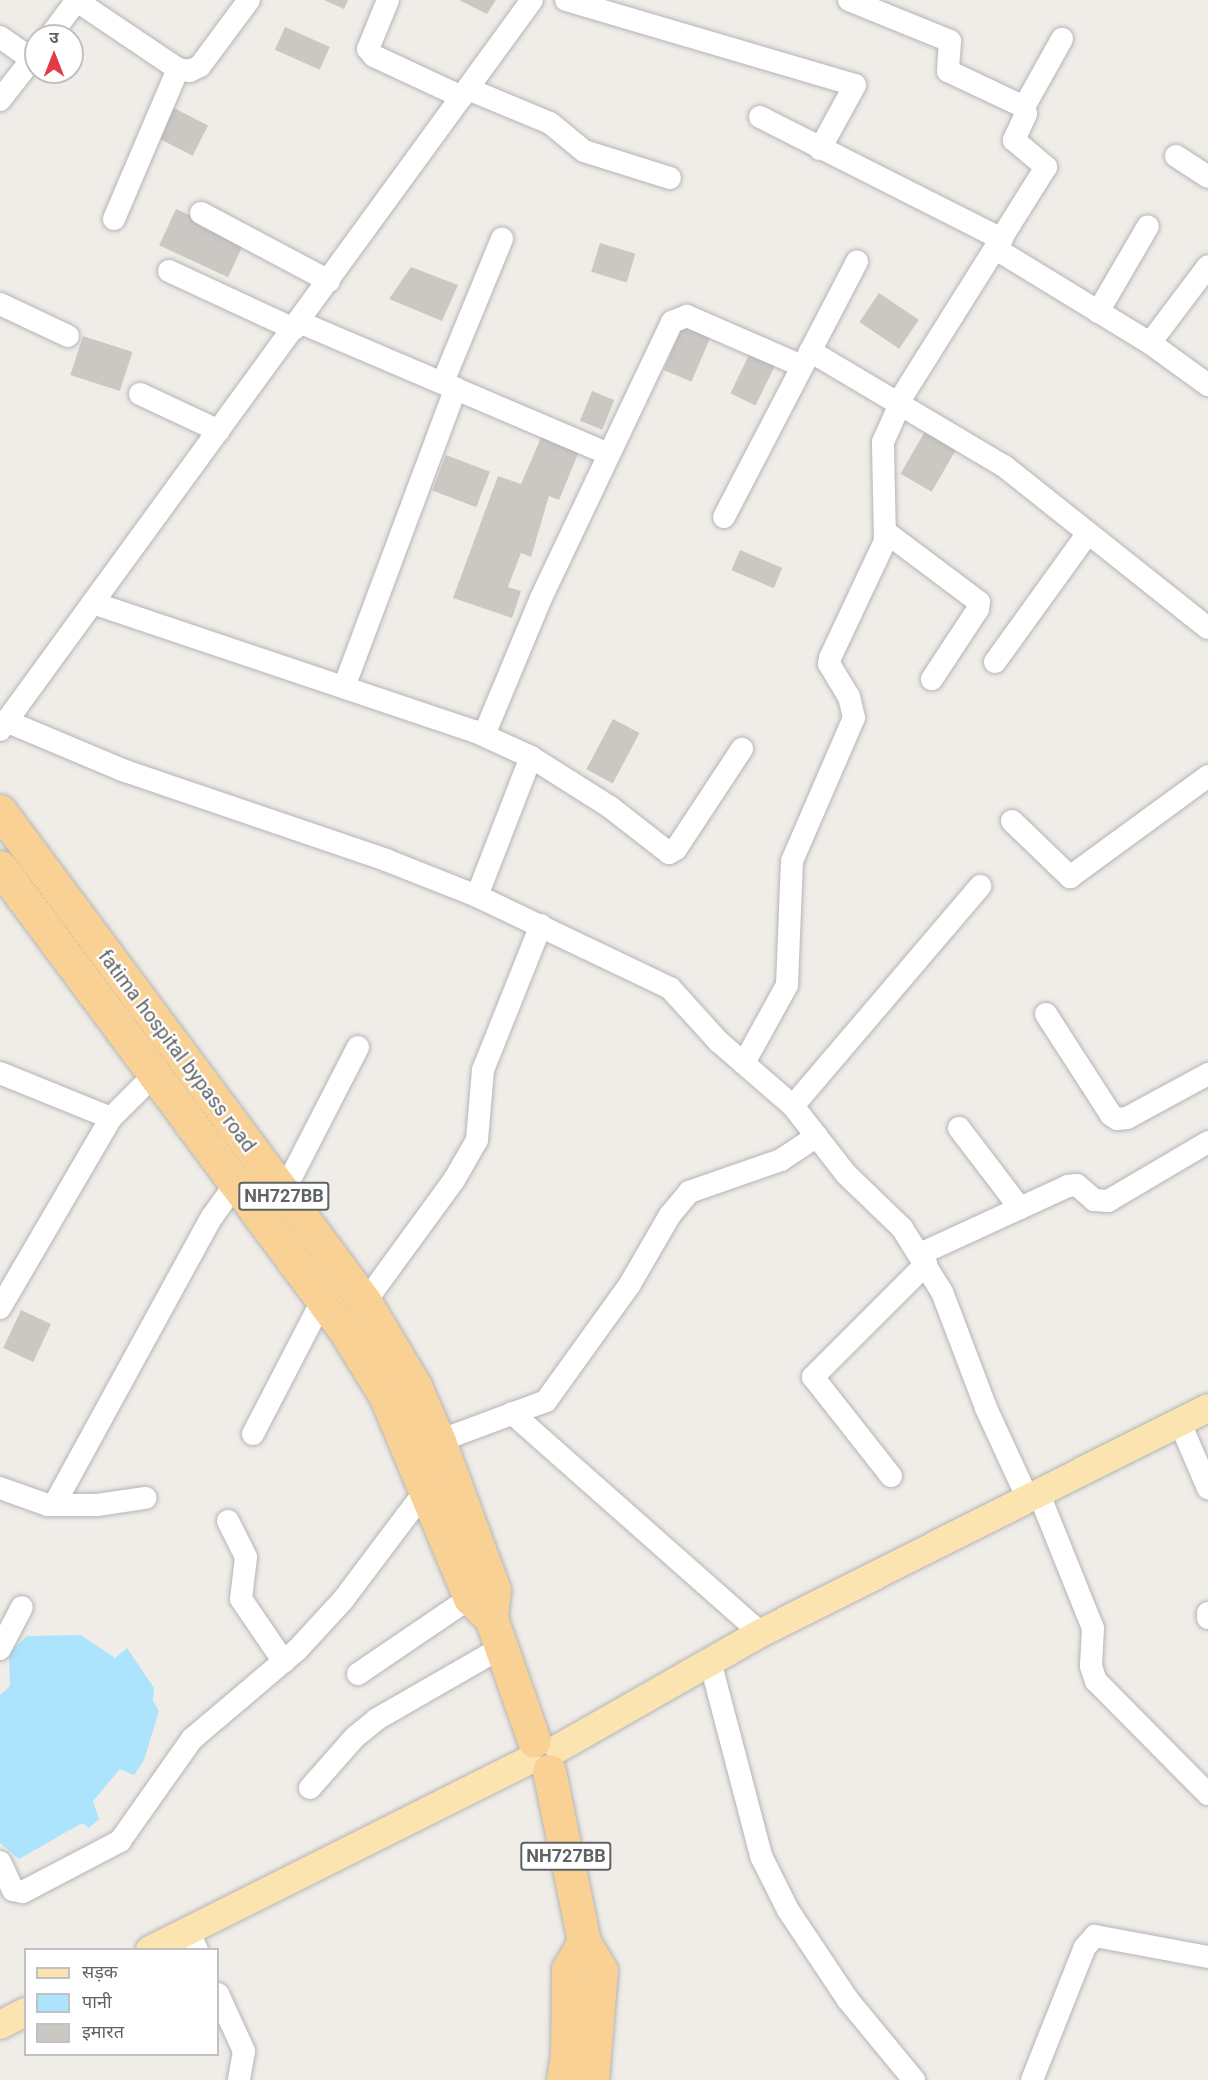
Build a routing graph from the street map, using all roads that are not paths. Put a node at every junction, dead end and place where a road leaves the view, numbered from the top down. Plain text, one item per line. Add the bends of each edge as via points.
1 (249, 0) edge
2 (388, 0) edge
3 (532, 0) edge
4 (566, 0) edge
5 (849, 0) edge
6 (77, 1) edge
7 (59, 24) edge
8 (0, 37) edge
9 (1062, 39) dead end
10 (24, 51) edge
11 (178, 69) junction
12 (24, 70) edge
13 (465, 93) junction
14 (0, 100) edge
15 (1024, 107) junction
16 (760, 117) dead end
17 (820, 149) junction
18 (1176, 156) dead end
19 (1208, 177) edge
20 (670, 178) dead end
21 (201, 213) dead end
22 (114, 219) dead end
23 (1148, 226) dead end
24 (502, 239) dead end
25 (999, 244) junction
26 (857, 261) dead end
27 (1208, 266) edge
28 (169, 271) dead end
29 (330, 280) junction
30 (0, 304) edge
31 (1098, 312) junction
32 (297, 325) junction
33 (69, 336) dead end
34 (1150, 344) junction
35 (806, 358) junction
36 (449, 385) junction
37 (1208, 385) edge
38 (140, 394) dead end
39 (899, 403) junction
40 (219, 431) junction
41 (608, 454) junction
42 (724, 517) dead end
43 (886, 533) junction
44 (1088, 533) junction
45 (93, 603) junction
46 (1208, 628) edge
47 (995, 662) dead end
48 (932, 679) dead end
49 (344, 687) junction
50 (3, 725) edge
51 (484, 735) junction
52 (742, 749) dead end
53 (531, 756) junction
54 (1208, 776) edge
55 (0, 811) edge
56 (1012, 821) dead end
57 (0, 867) edge
58 (980, 886) dead end
59 (477, 896) junction
60 (541, 925) junction
61 (120, 974) junction
62 (94, 994) junction
63 (1046, 1014) dead end
64 (358, 1047) dead end
65 (744, 1063) junction
66 (0, 1072) edge
67 (1208, 1074) edge
68 (154, 1076) junction
69 (793, 1106) junction
70 (111, 1118) junction
71 (959, 1128) dead end
72 (817, 1136) junction
73 (1208, 1142) edge
74 (237, 1182) junction
75 (282, 1193) junction
76 (1020, 1208) junction
77 (923, 1259) junction
78 (323, 1299) junction
79 (364, 1302) junction
80 (0, 1308) edge
81 (1208, 1408) edge
82 (512, 1413) junction
83 (1180, 1423) junction
84 (253, 1434) dead end
85 (440, 1442) junction
86 (891, 1476) dead end
87 (0, 1488) edge
88 (1208, 1488) edge
89 (425, 1491) junction
90 (1034, 1497) junction
91 (145, 1498) dead end
92 (54, 1505) junction
93 (228, 1521) dead end
94 (22, 1607) dead end
95 (1208, 1613) edge
96 (1208, 1618) edge
97 (488, 1621) junction
98 (761, 1633) junction
99 (0, 1649) edge
100 (710, 1661) junction
101 (284, 1662) junction
102 (358, 1674) dead end
103 (542, 1755) junction
104 (310, 1788) dead end
105 (1208, 1794) edge
106 (0, 1862) edge
107 (192, 1940) edge
108 (584, 1942) junction
109 (158, 1948) edge
110 (1208, 1957) edge
111 (219, 1996) edge
112 (239, 2080) edge
113 (563, 2080) edge
114 (592, 2080) edge
115 (914, 2080) edge
116 (1032, 2080) edge

1 - 11 street via 200,66 190,71
2 - 13 street via 368,49 374,56
3 - 13 street
4 - 17 street via 855,85
5 - 15 street via 948,39 952,45 948,68 951,74
6 - 7 street
6 - 11 street
8 - 10 street
9 - 15 street
11 - 22 street
12 - 14 street
13 - 20 street via 550,123 584,151
13 - 29 street
15 - 25 street via 1026,114 1014,140 1044,162 1045,172
16 - 17 street
17 - 25 street
18 - 19 street
21 - 29 street
23 - 31 street
24 - 36 street
25 - 31 street
25 - 39 street
26 - 35 street
27 - 34 street
28 - 32 street
29 - 32 street
30 - 33 street
31 - 34 street
32 - 36 street
32 - 40 street
34 - 37 street
35 - 39 street
35 - 41 street via 687,316 678,317
35 - 42 street
36 - 41 street
36 - 49 street
38 - 40 street
39 - 43 street via 883,442
39 - 44 street via 1004,466
40 - 45 street
41 - 51 street
43 - 48 street via 979,602
43 - 65 street via 883,549 830,658 849,697 854,718 792,861 787,985
44 - 46 street
44 - 47 street
45 - 49 street
45 - 50 street
49 - 51 street
50 - 59 street
51 - 53 street
52 - 53 street via 676,849 669,853 610,807
53 - 59 street
54 - 56 street via 1070,877
55 - 61 highway, fatima hospital bypass road / NH727BB
57 - 62 highway, fatima hospital bypass road / NH727BB
58 - 69 street
59 - 60 street
60 - 65 street via 670,988
60 - 79 street via 483,1070 477,1140 454,1180
61 - 62 highway
61 - 75 highway, fatima hospital bypass road / NH727BB
62 - 68 highway, fatima hospital bypass road / NH727BB
63 - 67 street via 1117,1119 1127,1118
64 - 75 street
65 - 69 street
66 - 70 street
68 - 70 street
68 - 74 highway, fatima hospital bypass road / NH727BB
69 - 72 street
70 - 80 street
71 - 76 street
72 - 77 street via 846,1174 902,1228
72 - 82 street via 781,1160 689,1192 552,1394 536,1407
73 - 76 street via 1108,1201 1094,1200 1077,1185
74 - 78 highway, fatima hospital bypass road / NH727BB
74 - 92 street via 212,1217
75 - 79 highway, fatima hospital bypass road / NH727BB
76 - 77 street
77 - 86 street via 813,1377
77 - 90 street via 942,1292 986,1408
78 - 84 street
78 - 89 highway, fatima hospital bypass road / NH727BB via 385,1395
79 - 85 highway, fatima hospital bypass road / NH727BB via 414,1386
81 - 83 main road
82 - 85 street
82 - 98 street
83 - 88 street
83 - 90 main road
85 - 97 highway, fatima hospital bypass road / NH727BB via 494,1590
87 - 92 street
89 - 97 highway, fatima hospital bypass road / NH727BB
89 - 101 street via 343,1600
90 - 98 main road
90 - 105 street via 1094,1628 1091,1666 1096,1681
91 - 92 street
93 - 101 street via 246,1557 241,1599
94 - 99 street
95 - 96 street
97 - 102 street
97 - 103 highway, fatima hospital bypass road / NH727BB
97 - 104 street via 355,1737
98 - 100 main road
100 - 103 main road
100 - 115 street via 760,1856 788,1910 848,2000
101 - 106 street via 192,1739 126,1834 112,1846 23,1892 13,1890
103 - 107 main road
103 - 108 highway, fatima hospital bypass road / NH727BB
107 - 109 main road
108 - 113 highway via 568,1969
108 - 114 highway, fatima hospital bypass road / NH727BB via 602,1970
110 - 116 street via 1095,1936 1084,1947
111 - 112 street via 244,2050

